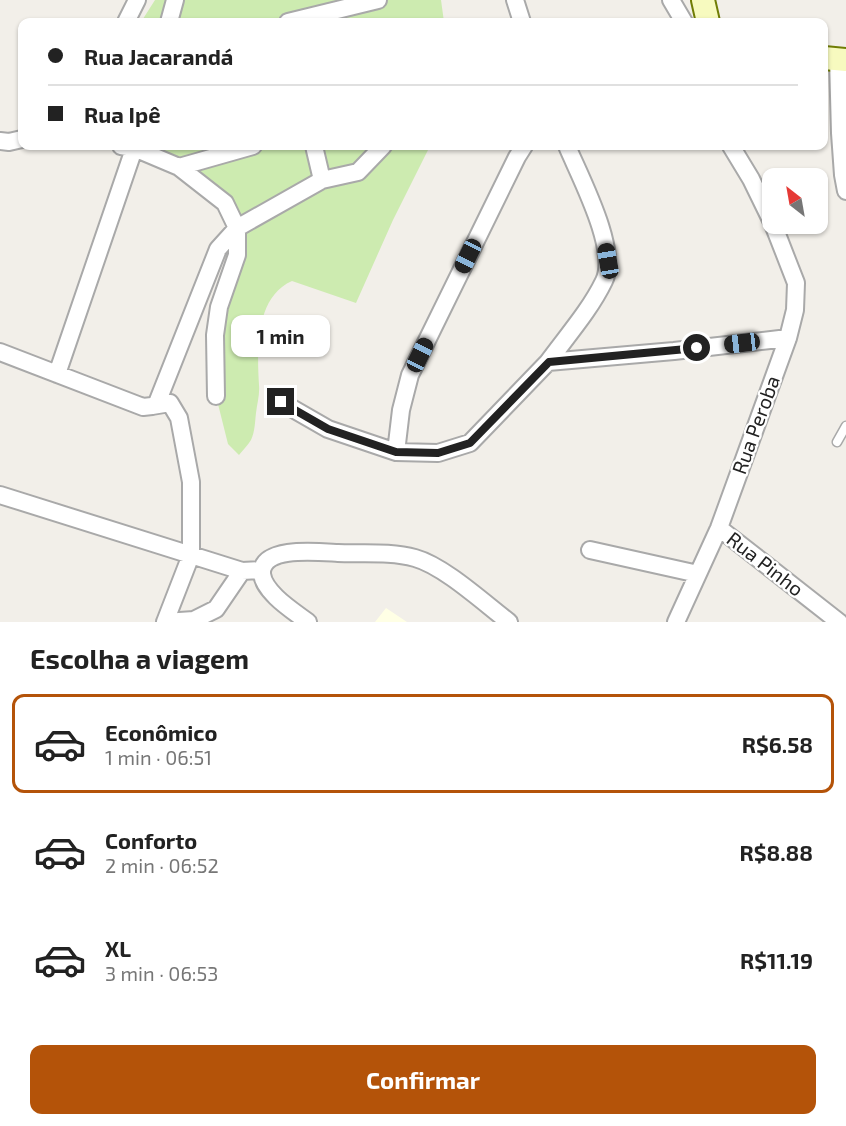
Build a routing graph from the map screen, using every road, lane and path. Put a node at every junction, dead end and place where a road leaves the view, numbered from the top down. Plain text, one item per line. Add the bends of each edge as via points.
1 (137, 0) edge
2 (175, 0) edge
3 (378, 0) edge
4 (515, 0) edge
5 (671, 0) edge
6 (703, 0) edge
7 (128, 18) edge
8 (170, 18) edge
9 (304, 18) edge
10 (521, 18) edge
11 (682, 18) edge
12 (707, 18) edge
13 (836, 59) edge
14 (18, 140) edge
15 (0, 141) edge
16 (129, 150) edge
17 (139, 150) edge
18 (239, 150) edge
19 (315, 150) edge
20 (379, 150) edge
21 (521, 150) edge
22 (569, 150) edge
23 (733, 150) edge
24 (179, 167) junction
25 (322, 180) junction
26 (846, 191) edge
27 (762, 203) edge
28 (237, 228) junction
29 (777, 234) edge
30 (788, 338) junction
31 (0, 352) edge
32 (549, 362) junction
33 (57, 374) junction
34 (216, 396) dead end
35 (281, 402) dead end
36 (152, 406) junction
37 (846, 426) edge
38 (837, 441) dead end
39 (396, 452) junction
40 (0, 495) edge
41 (719, 528) junction
42 (590, 550) dead end
43 (191, 555) junction
44 (262, 570) junction
45 (242, 571) junction
46 (698, 574) junction
47 (165, 622) edge
48 (308, 622) edge
49 (509, 622) edge
50 (676, 622) edge
51 (839, 622) edge

1 - 7 street
2 - 8 street
3 - 9 street
4 - 10 street
5 - 11 street
6 - 12 main road
13 - 26 street
14 - 15 street
16 - 33 street
17 - 24 street
18 - 24 street
19 - 25 street
20 - 25 street via 358,172
21 - 39 street via 410,375
22 - 32 street via 604,237 608,261 605,280
23 - 27 street, Rua Peroba
24 - 28 street via 225,203
25 - 28 street
28 - 34 street via 237,255 219,307 215,334
28 - 36 street via 218,249 157,403
29 - 30 street, Rua Peroba via 796,284
30 - 32 street
30 - 41 street, Rua Peroba
31 - 33 street
32 - 39 street via 470,443 438,453
33 - 36 street via 143,407
35 - 39 street via 328,429
36 - 43 street via 170,403 179,418 191,482
37 - 38 lane
40 - 43 street
41 - 46 street, Rua Peroba
41 - 51 street, Rua Pinho
42 - 46 street
43 - 45 street
43 - 47 street
44 - 45 street
44 - 48 street via 264,582 275,597
44 - 49 street via 277,555 294,552 416,558
45 - 47 street via 216,609 194,620
46 - 50 street, Rua Peroba

